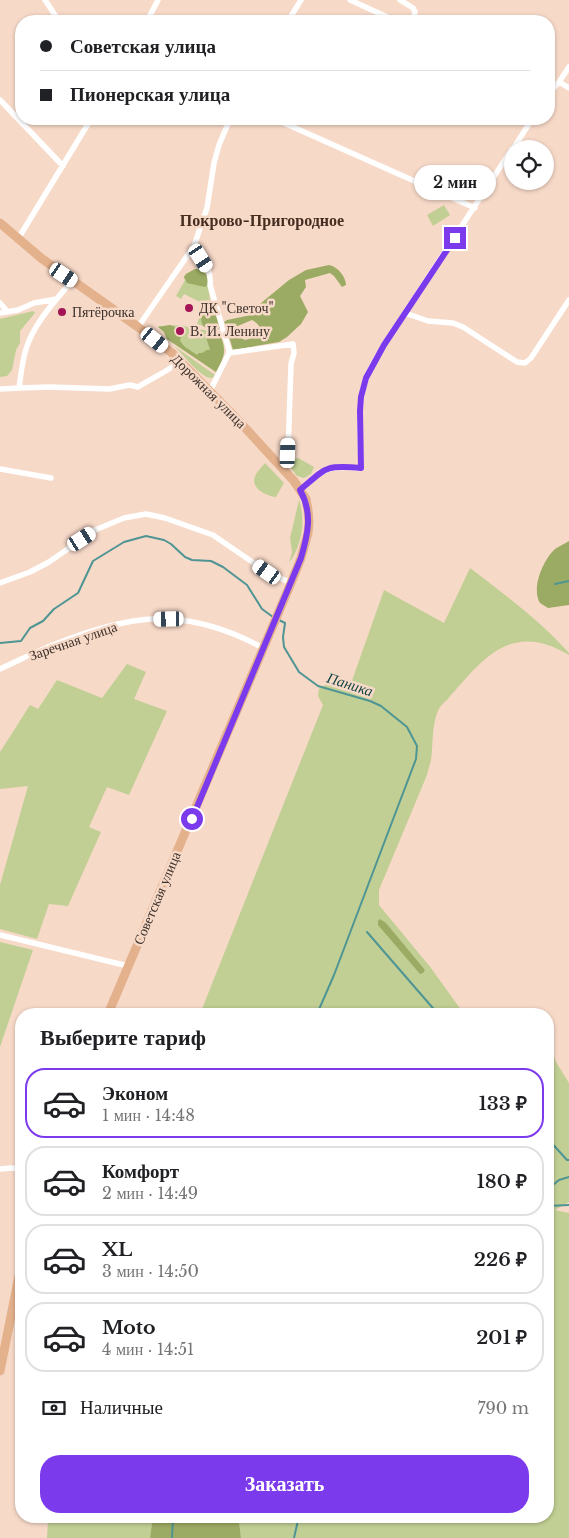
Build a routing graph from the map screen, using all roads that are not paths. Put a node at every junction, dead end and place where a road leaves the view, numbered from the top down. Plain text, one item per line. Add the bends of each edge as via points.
1 (45, 0) edge
2 (158, 0) edge
3 (301, 0) edge
4 (350, 0) edge
5 (400, 0) edge
6 (54, 15) edge
7 (150, 15) edge
8 (292, 15) edge
9 (383, 15) edge
10 (414, 15) edge
11 (569, 67) edge
12 (559, 82) junction
13 (555, 86) edge
14 (569, 88) edge
15 (0, 100) edge
16 (15, 117) edge
17 (22, 125) edge
18 (87, 125) edge
19 (227, 125) edge
20 (288, 125) edge
21 (528, 125) edge
22 (519, 140) edge
23 (504, 163) edge
24 (63, 166) junction
25 (475, 208) junction
26 (0, 223) edge
27 (18, 239) junction
28 (194, 246) junction
29 (72, 281) junction
30 (57, 299) junction
31 (569, 300) edge
32 (0, 303) edge
33 (3, 312) edge
34 (405, 313) junction
35 (138, 327) junction
36 (229, 353) junction
37 (180, 361) junction
38 (18, 388) junction
39 (0, 389) edge
40 (210, 392) junction
41 (279, 463) junction
42 (0, 469) edge
43 (51, 478) dead end
44 (300, 490) junction
45 (308, 533) joint
46 (0, 583) edge
47 (291, 583) junction
48 (263, 648) junction
49 (0, 668) edge
50 (0, 935) edge
51 (128, 966) junction
52 (110, 1008) edge
53 (15, 1168) edge
54 (0, 1169) edge
55 (15, 1296) edge
56 (0, 1371) edge

1 - 6 street
2 - 7 street
3 - 8 street
4 - 9 street
5 - 10 street via 413,8
11 - 12 street
12 - 13 street
12 - 14 street
15 - 16 street
17 - 24 street
18 - 24 street
19 - 28 street via 214,163 207,208
20 - 25 street
21 - 22 street
23 - 25 street
24 - 27 street
25 - 34 street
26 - 27 main road, Дорожная улица
27 - 29 main road, Дорожная улица
28 - 35 street
28 - 36 street via 211,276 210,285
29 - 30 street
29 - 35 main road, Дорожная улица
30 - 33 street
30 - 38 street via 29,340
31 - 34 street via 525,363 517,362 454,323
32 - 33 street
34 - 44 street via 366,378 360,411 361,468 335,466
35 - 37 main road, Дорожная улица
36 - 40 street
36 - 41 street via 293,344 288,453
37 - 38 street via 138,387
37 - 40 main road, Дорожная улица
38 - 39 street
40 - 41 main road, Дорожная улица
41 - 44 main road, Дорожная улица
42 - 43 street
44 - 45 main road, Дорожная улица via 308,510
45 - 47 main road, Советская улица
46 - 47 street via 49,562 95,530 124,518 146,514 212,535 267,572
47 - 48 main road, Советская улица
48 - 49 street, Заречная улица via 207,625 150,619 95,630
48 - 51 main road, Советская улица
50 - 51 street
51 - 52 main road, Советская улица
53 - 54 street
55 - 56 main road

